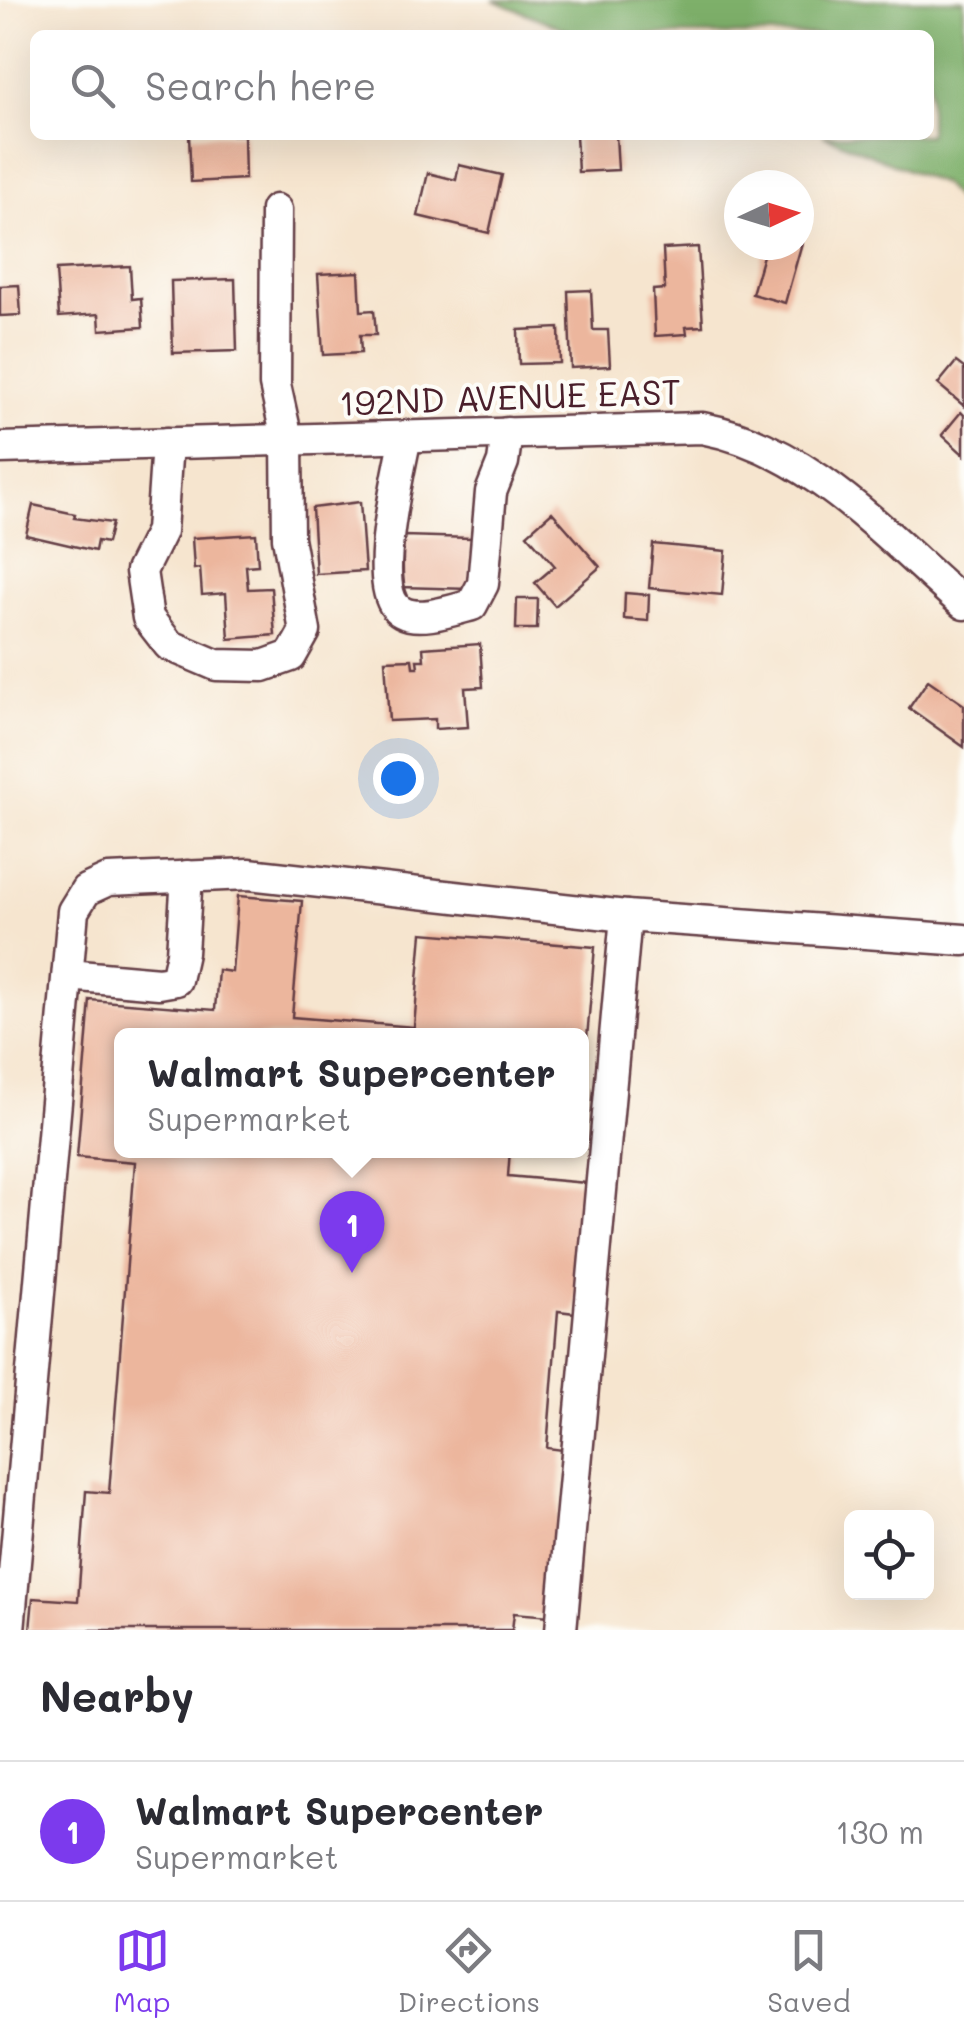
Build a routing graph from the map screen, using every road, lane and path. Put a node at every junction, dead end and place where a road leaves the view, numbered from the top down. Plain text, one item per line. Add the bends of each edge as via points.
1 (276, 210) dead end
2 (507, 433) junction
3 (406, 436) junction
4 (287, 439) junction
5 (166, 443) junction
6 (0, 448) edge
7 (964, 604) edge
8 (186, 876) junction
9 (626, 916) junction
10 (964, 940) edge
11 (68, 975) junction
12 (9, 1630) edge
13 (561, 1630) edge

1 - 4 street via 275,385
2 - 3 street, 192ND AVENUE EAST
2 - 3 street via 491,492 483,584 472,605 425,616 403,613 390,601 386,574
2 - 7 street, 192ND AVENUE EAST via 702,428 750,440 809,471
3 - 4 street, 192ND AVENUE EAST
4 - 5 street, 192ND AVENUE EAST
4 - 5 street via 288,538 304,631 291,656 263,666 216,664 168,645 148,618 141,570 160,531
5 - 6 street, 192ND AVENUE EAST
8 - 9 street via 249,874
8 - 11 street via 108,880 86,890 73,911
8 - 11 street via 176,980
9 - 10 street
9 - 13 street
11 - 12 street

